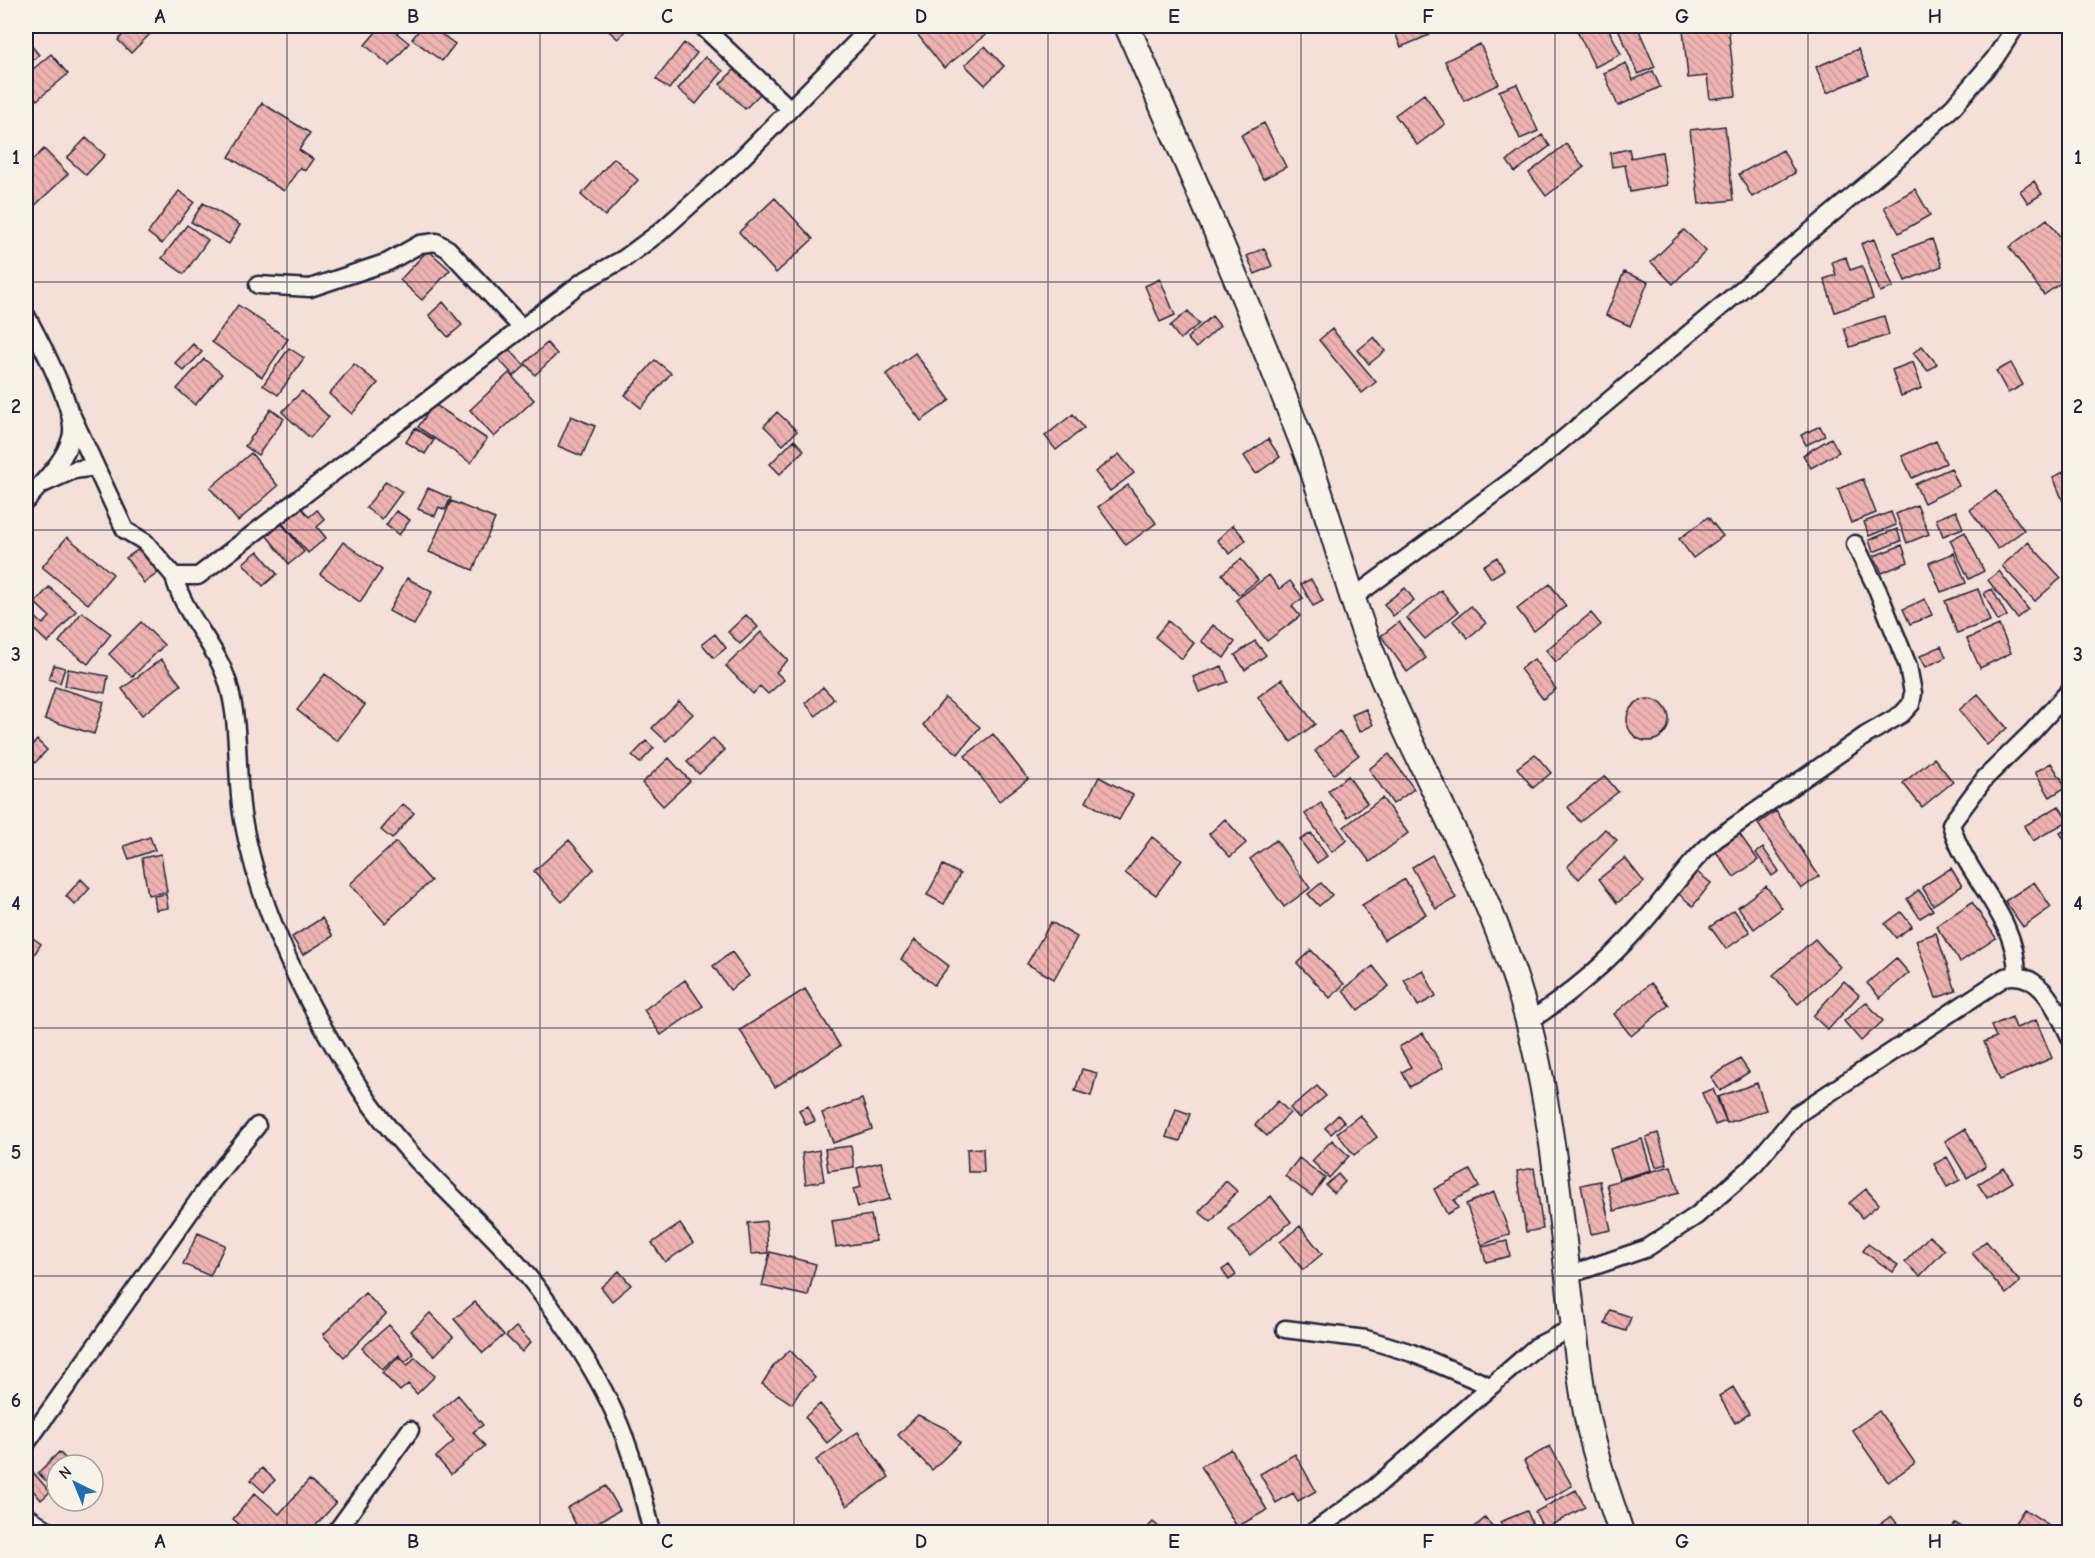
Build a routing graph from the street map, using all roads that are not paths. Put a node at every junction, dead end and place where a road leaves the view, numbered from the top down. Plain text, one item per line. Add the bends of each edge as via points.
1 (702, 26) edge
2 (872, 26) edge
3 (1127, 26) edge
4 (2016, 26) edge
5 (790, 108) junction
6 (258, 285) dead end
7 (26, 315) edge
8 (522, 328) junction
9 (71, 414) junction
10 (95, 467) junction
11 (31, 494) edge
12 (1855, 544) dead end
13 (174, 576) junction
14 (1354, 597) junction
15 (2070, 690) edge
16 (2017, 974) junction
17 (1528, 1022) junction
18 (2070, 1036) edge
19 (257, 1126) dead end
20 (1568, 1275) junction
21 (1574, 1327) junction
22 (1285, 1329) dead end
23 (1490, 1386) junction
24 (410, 1430) dead end
25 (26, 1444) edge
26 (26, 1520) edge
27 (44, 1533) edge
28 (336, 1533) edge
29 (652, 1533) edge
30 (1314, 1533) edge
31 (1621, 1533) edge

1 - 5 street
2 - 5 street
3 - 14 main road via 1226,251 1297,429
4 - 14 street via 1995,58 1953,107 1891,164 1530,467
5 - 8 street via 737,163 660,232 625,258 582,282
6 - 8 street via 310,288 377,266 420,244 436,242 448,249
7 - 9 street
8 - 13 street via 198,576
9 - 10 street
9 - 11 street via 72,436 64,454
10 - 11 street via 53,477
10 - 13 street via 125,530 145,542
12 - 17 street via 1908,666 1911,704 1902,714 1716,839 1603,966
13 - 29 street via 184,606 228,683 243,821 266,903 300,984 328,1038 386,1128 511,1256 586,1360 614,1412 635,1468
14 - 17 main road via 1368,643 1402,723 1471,867 1509,961
15 - 16 street via 1985,778 1951,824 2013,939
16 - 18 street via 2042,988
16 - 20 street via 2005,977 1796,1115 1751,1168 1696,1216 1645,1249
17 - 20 main road via 1542,1089
19 - 25 street via 212,1181
20 - 21 main road
21 - 23 street via 1537,1347
21 - 31 main road via 1585,1406
22 - 23 street via 1366,1339 1412,1353
23 - 30 street via 1374,1489
24 - 28 street
26 - 27 main road

